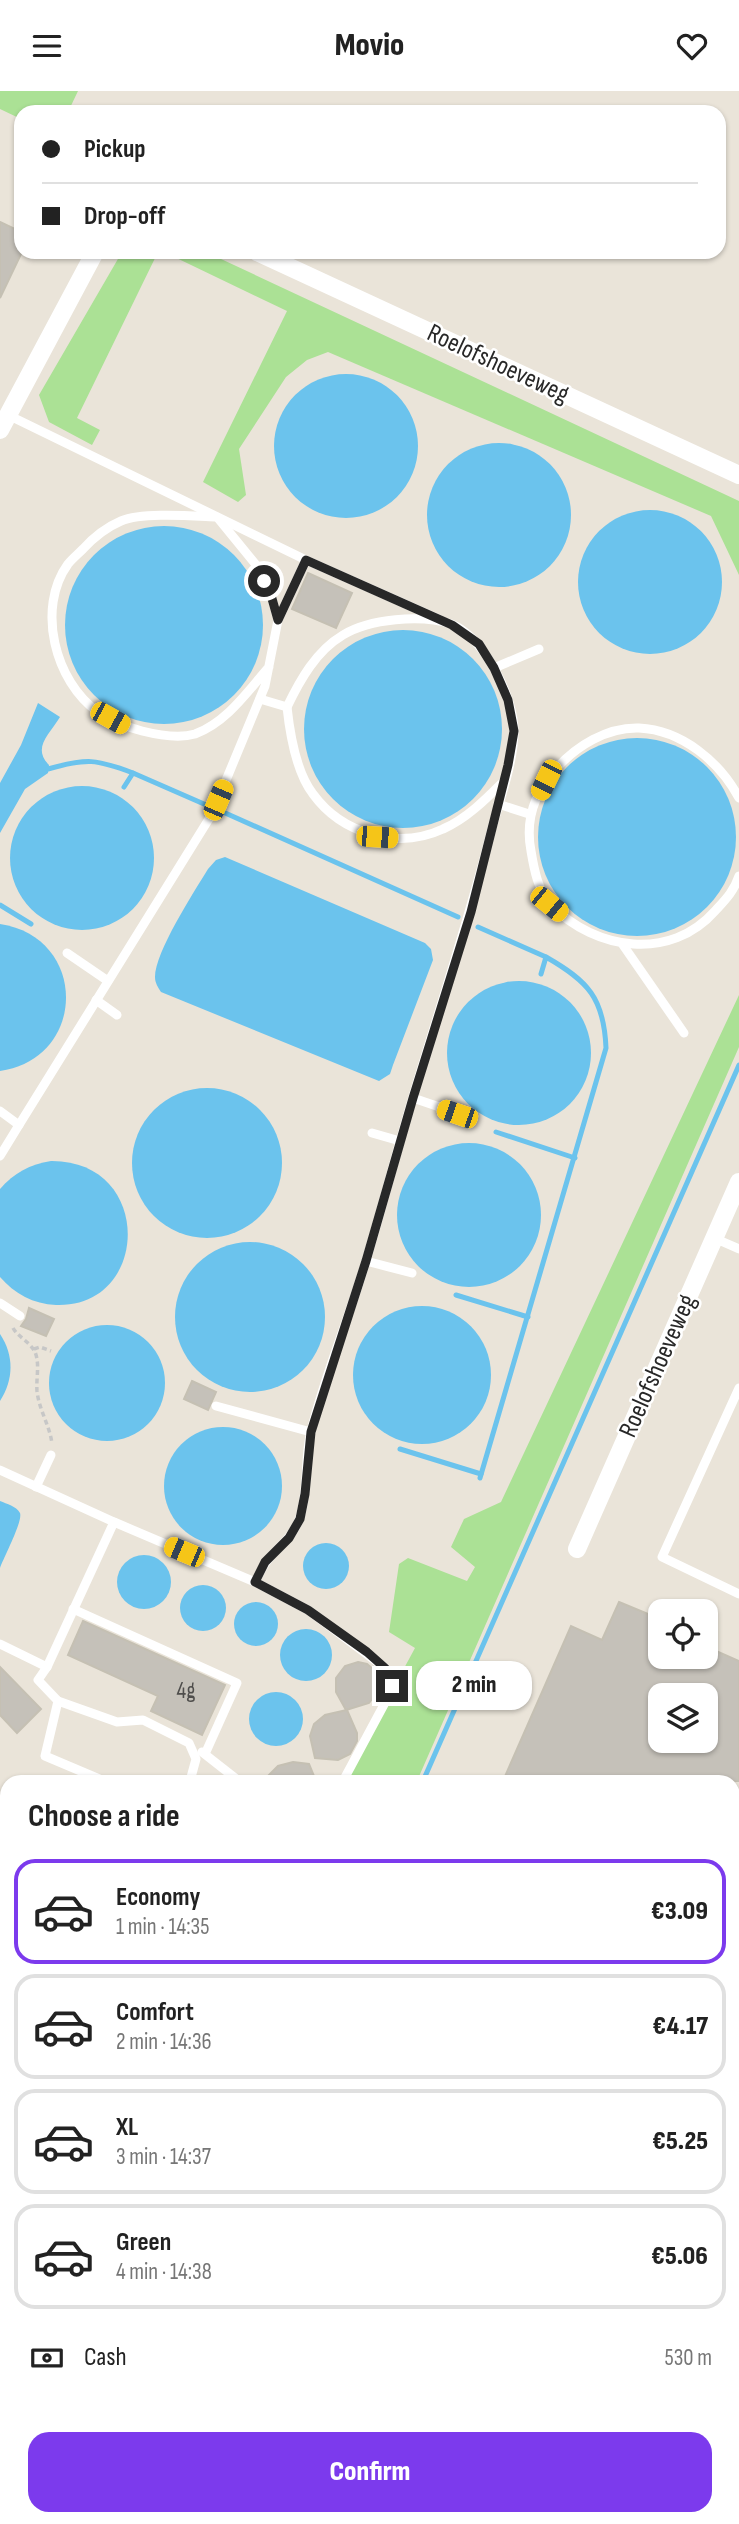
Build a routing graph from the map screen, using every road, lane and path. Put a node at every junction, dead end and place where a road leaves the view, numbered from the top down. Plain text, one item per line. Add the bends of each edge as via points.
1 (91, 259) edge
2 (272, 259) edge
3 (4, 422) edge
4 (739, 475) edge
5 (217, 517) junction
6 (306, 560) junction
7 (278, 620) junction
8 (452, 625) junction
9 (539, 649) dead end
10 (269, 667) junction
11 (494, 668) junction
12 (260, 699) junction
13 (287, 707) junction
14 (504, 782) junction
15 (739, 798) edge
16 (498, 804) junction
17 (530, 814) junction
18 (739, 876) edge
19 (624, 945) junction
20 (67, 953) dead end
21 (108, 981) junction
22 (96, 1000) junction
23 (117, 1015) dead end
24 (684, 1033) dead end
25 (413, 1098) junction
26 (0, 1111) edge
27 (457, 1114) dead end
28 (19, 1125) junction
29 (372, 1133) dead end
30 (400, 1141) junction
31 (0, 1156) edge
32 (739, 1182) edge
33 (714, 1238) junction
34 (739, 1249) edge
35 (366, 1261) junction
36 (412, 1273) dead end
37 (0, 1303) edge
38 (20, 1316) dead end
39 (10, 1323) dead end
40 (33, 1349) junction
41 (51, 1351) dead end
42 (739, 1388) edge
43 (216, 1406) dead end
44 (311, 1432) junction
45 (51, 1455) joint
46 (0, 1471) edge
47 (36, 1487) junction
48 (114, 1522) junction
49 (577, 1549) dead end
50 (255, 1582) junction
51 (739, 1594) edge
52 (74, 1609) junction
53 (0, 1644) edge
54 (47, 1667) junction
55 (58, 1701) junction
56 (189, 1743) junction
57 (205, 1754) junction
58 (90, 1775) edge
59 (192, 1775) edge
60 (231, 1775) edge
61 (347, 1775) edge

1 - 3 street
2 - 4 street, Roelofshoeveweg
3 - 5 lane
5 - 6 lane
5 - 7 lane via 257,566
5 - 10 lane via 165,515 122,520 93,538 67,565 55,595 52,626 58,656 73,686 97,711 124,726 161,736 193,734 226,716
6 - 7 lane
6 - 8 lane
7 - 10 lane
8 - 11 lane via 479,644
8 - 13 lane via 420,619 376,621 343,635 317,657
9 - 11 lane
10 - 12 lane
11 - 14 lane via 508,700 514,731
12 - 13 lane
12 - 21 lane via 212,814
13 - 14 lane via 290,735 312,793 339,820 377,837 409,839 443,829
14 - 16 lane
15 - 17 lane via 728,777 702,753 671,735 638,728 602,735 569,753 546,780
16 - 17 lane
16 - 25 lane via 471,912
17 - 19 lane via 536,876 549,904 599,937
18 - 19 lane via 734,890 703,925 667,942
19 - 24 lane
20 - 21 lane
21 - 22 lane
22 - 23 lane
22 - 28 lane
25 - 27 lane
25 - 30 lane
26 - 28 lane
28 - 31 lane
29 - 30 lane
30 - 35 lane
32 - 33 street, Roelofshoeveweg
33 - 34 lane
33 - 49 street, Roelofshoeveweg
35 - 36 lane
35 - 44 lane
37 - 38 lane
39 - 40 path
40 - 41 path
40 - 45 path via 41,1412 51,1433
42 - 51 lane via 662,1557
43 - 44 lane
44 - 50 lane via 300,1519
45 - 47 lane
46 - 47 lane
47 - 48 lane
48 - 50 lane
48 - 52 lane
50 - 61 lane via 308,1610 385,1668 392,1686
52 - 54 lane
52 - 57 lane via 237,1683
53 - 54 lane
54 - 55 lane via 38,1680
55 - 56 lane via 117,1722 143,1720
55 - 58 lane via 45,1756
56 - 57 lane
56 - 59 lane via 197,1759
57 - 60 lane

